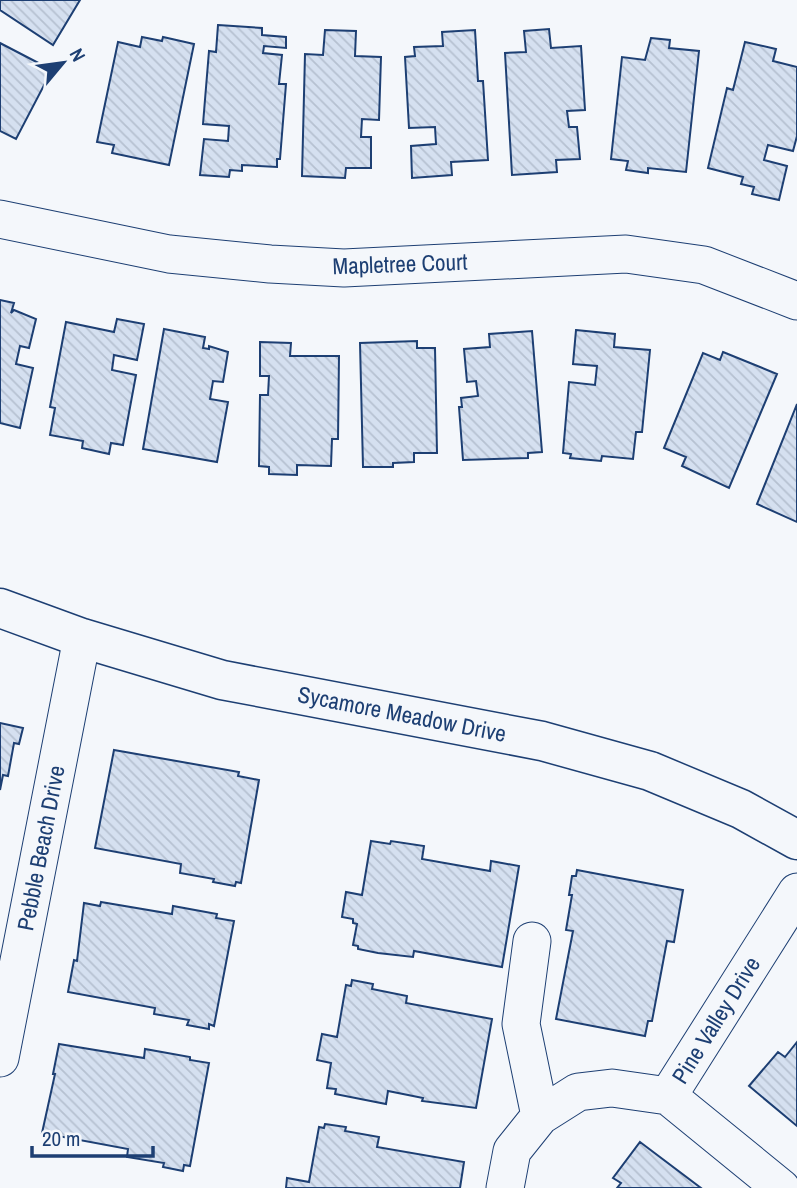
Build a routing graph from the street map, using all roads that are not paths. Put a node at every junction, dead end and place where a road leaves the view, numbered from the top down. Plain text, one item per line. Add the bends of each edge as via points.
1 (0, 219) edge
2 (797, 301) edge
3 (0, 608) edge
4 (82, 638) junction
5 (797, 840) edge
6 (797, 892) edge
7 (532, 941) dead end
8 (0, 1058) edge
9 (668, 1096) junction
10 (540, 1116) junction
11 (505, 1188) edge
12 (781, 1188) edge

1 - 2 street, Mapletree Court via 169,254 270,264 344,268 626,254 704,265
3 - 4 street, Sycamore Meadow Drive
4 - 5 street, Sycamore Meadow Drive via 222,680 554,744 650,771 741,809
4 - 8 street, Pebble Beach Drive
6 - 9 street, Pine Valley Drive
7 - 10 street via 521,1024
9 - 10 street, Pine Valley Drive via 612,1088 578,1092
9 - 12 street
10 - 11 street, Pine Valley Drive via 512,1151

